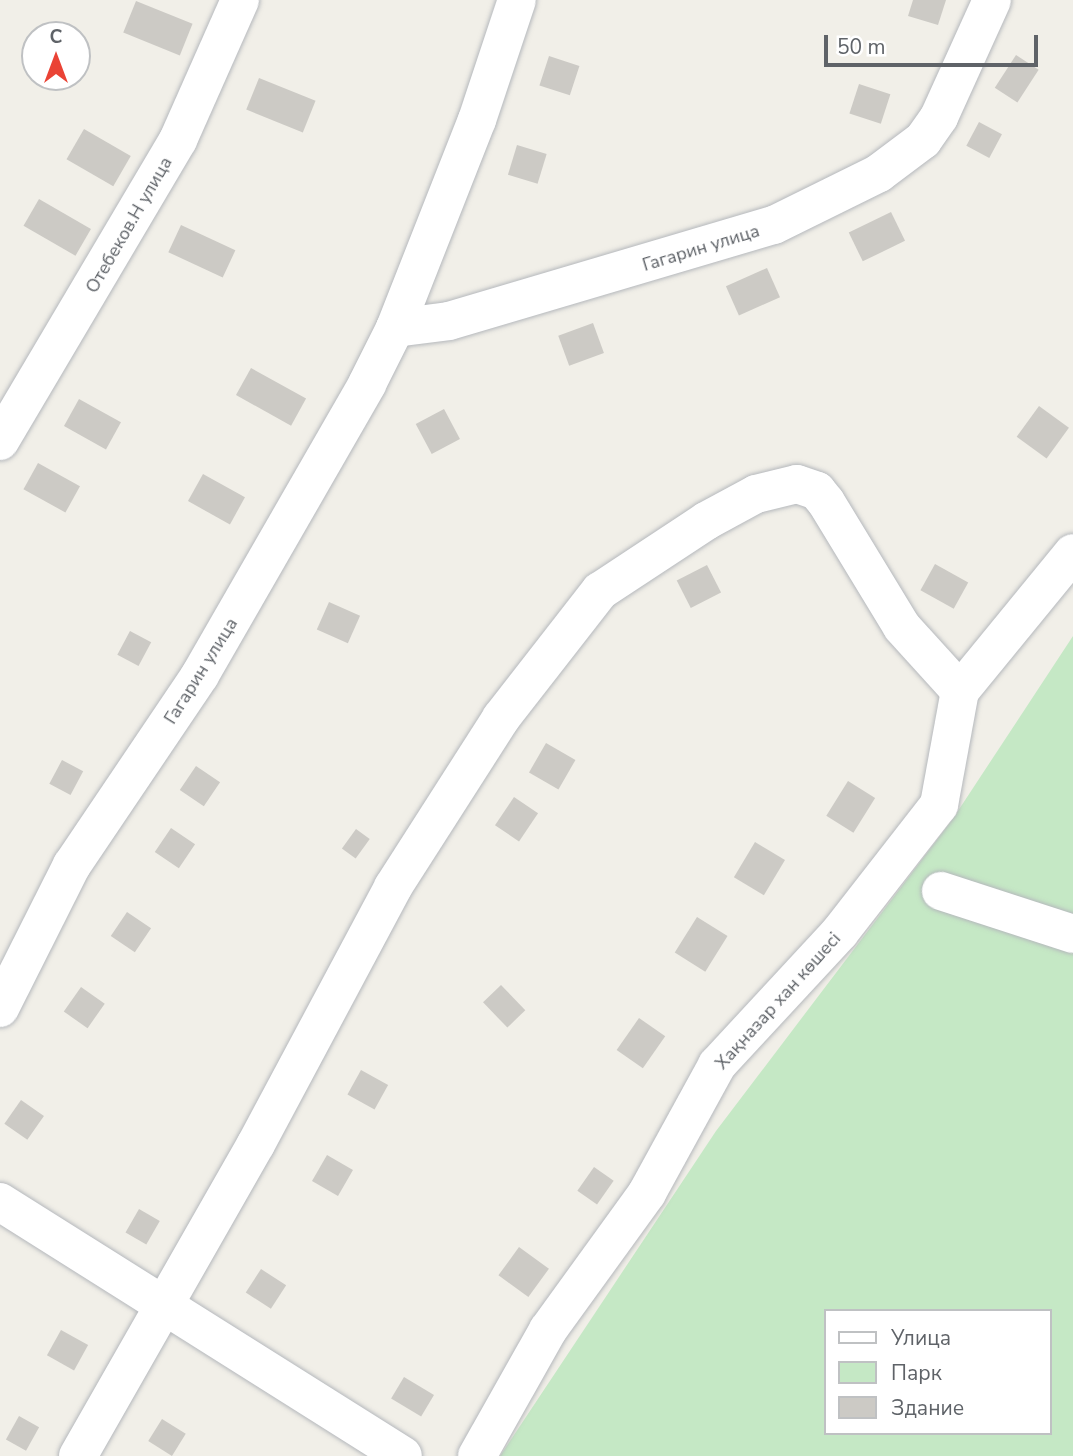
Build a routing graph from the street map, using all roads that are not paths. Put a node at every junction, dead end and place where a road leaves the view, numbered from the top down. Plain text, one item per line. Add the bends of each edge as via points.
1 (240, 0) edge
2 (517, 0) edge
3 (992, 0) edge
4 (395, 328) junction
5 (0, 441) edge
6 (1073, 553) edge
7 (960, 691) junction
8 (941, 891) dead end
9 (1073, 934) edge
10 (0, 1008) edge
11 (0, 1202) edge
12 (163, 1308) junction
13 (78, 1456) edge
14 (403, 1456) edge
15 (477, 1456) edge

1 - 5 street, Отебеков.Н улица via 178,140
2 - 4 street, Гагарин улица via 477,121
3 - 4 street, Гагарин улица via 923,141 879,173 774,225 449,321
4 - 10 street, Гагарин улица via 321,470 201,675 72,865
6 - 7 street, Хақназар хан көшесі
7 - 12 street via 902,627 826,502 817,491 797,484 756,494 706,521 600,591 501,718 393,887
7 - 15 street, Хақназар хан көшесі via 939,805 840,932 718,1065 647,1193 548,1330
8 - 9 street
11 - 12 street
12 - 13 street
12 - 14 street

